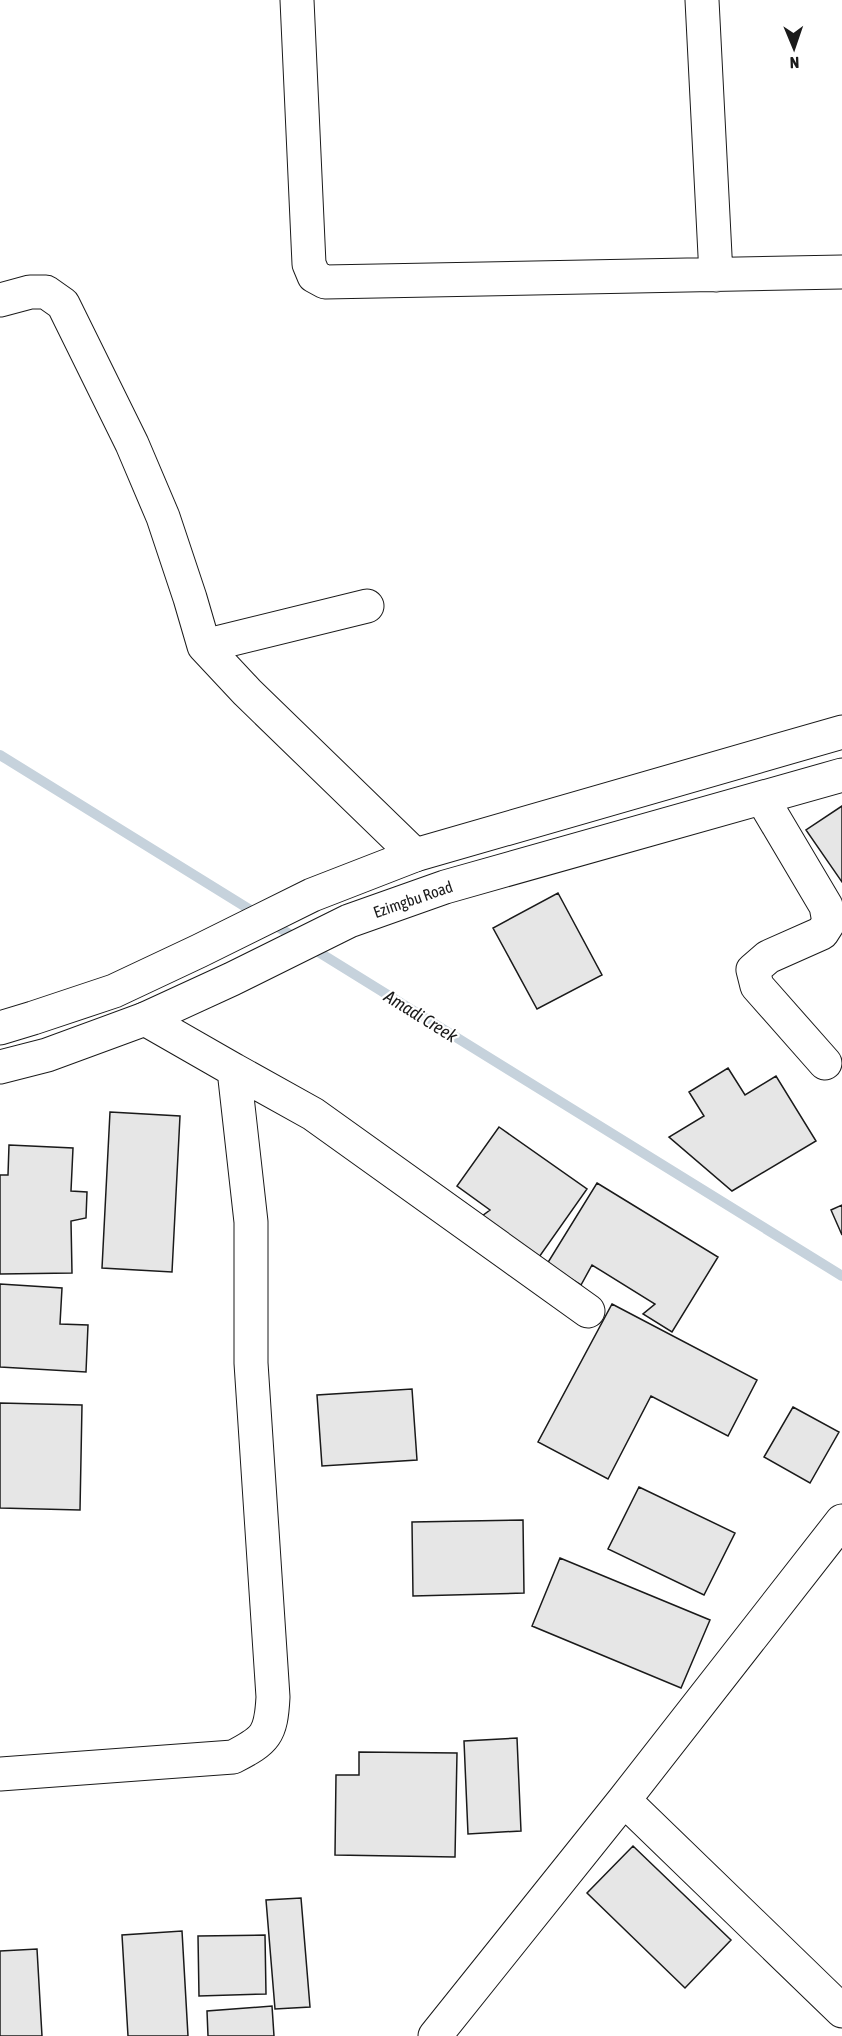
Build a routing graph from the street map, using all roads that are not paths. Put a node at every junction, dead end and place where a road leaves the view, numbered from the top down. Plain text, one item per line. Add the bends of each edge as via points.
1 (297, 0) edge
2 (702, 0) edge
3 (842, 272) edge
4 (716, 275) junction
5 (0, 300) edge
6 (366, 606) dead end
7 (204, 646) junction
8 (842, 732) edge
9 (842, 775) edge
10 (762, 798) junction
11 (414, 855) junction
12 (145, 1019) junction
13 (0, 1028) edge
14 (825, 1063) dead end
15 (0, 1067) edge
16 (234, 1070) junction
17 (588, 1311) dead end
18 (842, 1521) edge
19 (0, 1774) edge
20 (624, 1800) junction
21 (842, 2011) edge
22 (435, 2036) edge

1 - 4 street via 309,264 314,276 325,282
2 - 4 street
3 - 4 street
5 - 7 street via 46,292 63,304 163,517
6 - 7 street
7 - 11 street
8 - 11 street
9 - 10 street, Ezimgbu Road
10 - 12 street, Ezimgbu Road via 445,887 349,921
10 - 14 street via 826,906 829,922 822,933 768,957 753,970 757,986
11 - 13 street via 312,895 114,991
12 - 15 street, Ezimgbu Road via 47,1055
12 - 16 street
16 - 17 street via 313,1114
16 - 19 street via 251,1222 251,1363 272,1719 265,1737 233,1757
18 - 20 street
20 - 21 street
20 - 22 street

